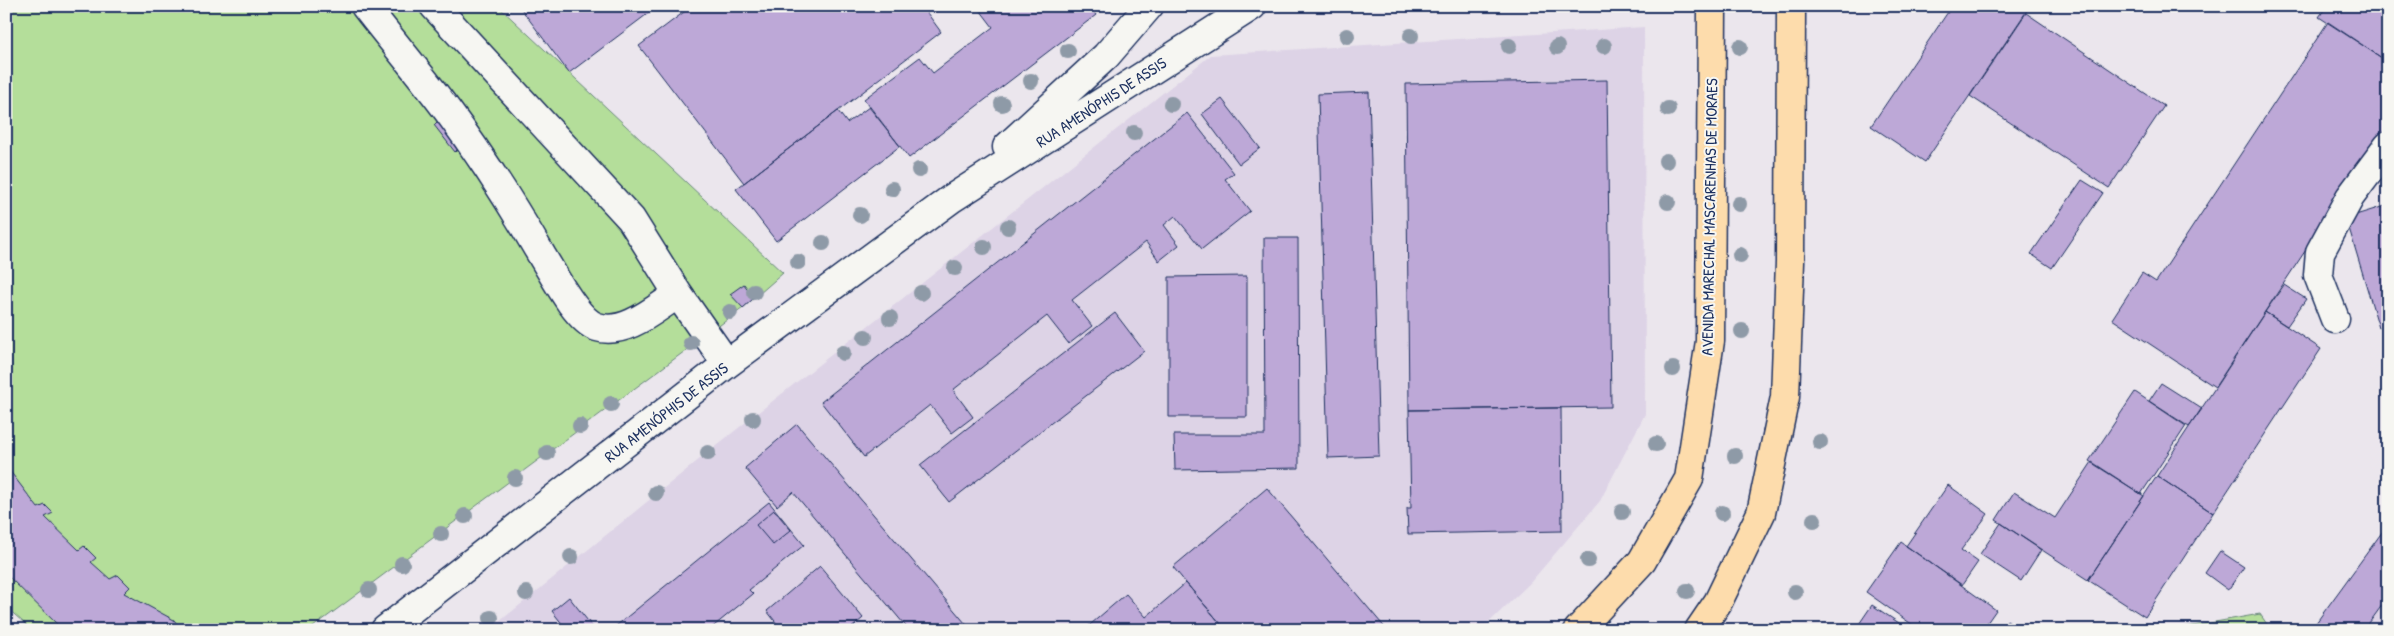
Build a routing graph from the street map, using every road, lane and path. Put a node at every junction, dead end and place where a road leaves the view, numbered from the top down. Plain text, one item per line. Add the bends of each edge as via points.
1 (365, 6) edge
2 (434, 6) edge
3 (1149, 6) edge
4 (1252, 6) edge
5 (1712, 6) edge
6 (1791, 6) edge
7 (2388, 146) edge
8 (951, 199) junction
9 (678, 294) junction
10 (2335, 319) dead end
11 (727, 364) junction
12 (386, 630) edge
13 (1578, 630) edge
14 (1700, 630) edge

1 - 9 street via 448,110 508,198 577,312 596,327 614,329 640,319
2 - 9 street via 630,219
3 - 8 street, RUA AMENÓPHIS DE ASSIS via 1106,56
4 - 8 street, RUA AMENÓPHIS DE ASSIS
5 - 13 main road, AVENIDA MARECHAL MASCARENHAS DE MORAES via 1710,341 1689,479 1642,561
6 - 14 main road via 1790,262 1785,397 1761,513 1718,602
7 - 10 street via 2350,197 2320,252 2318,275
8 - 11 street, RUA AMENÓPHIS DE ASSIS
9 - 11 street
11 - 12 street, RUA AMENÓPHIS DE ASSIS

